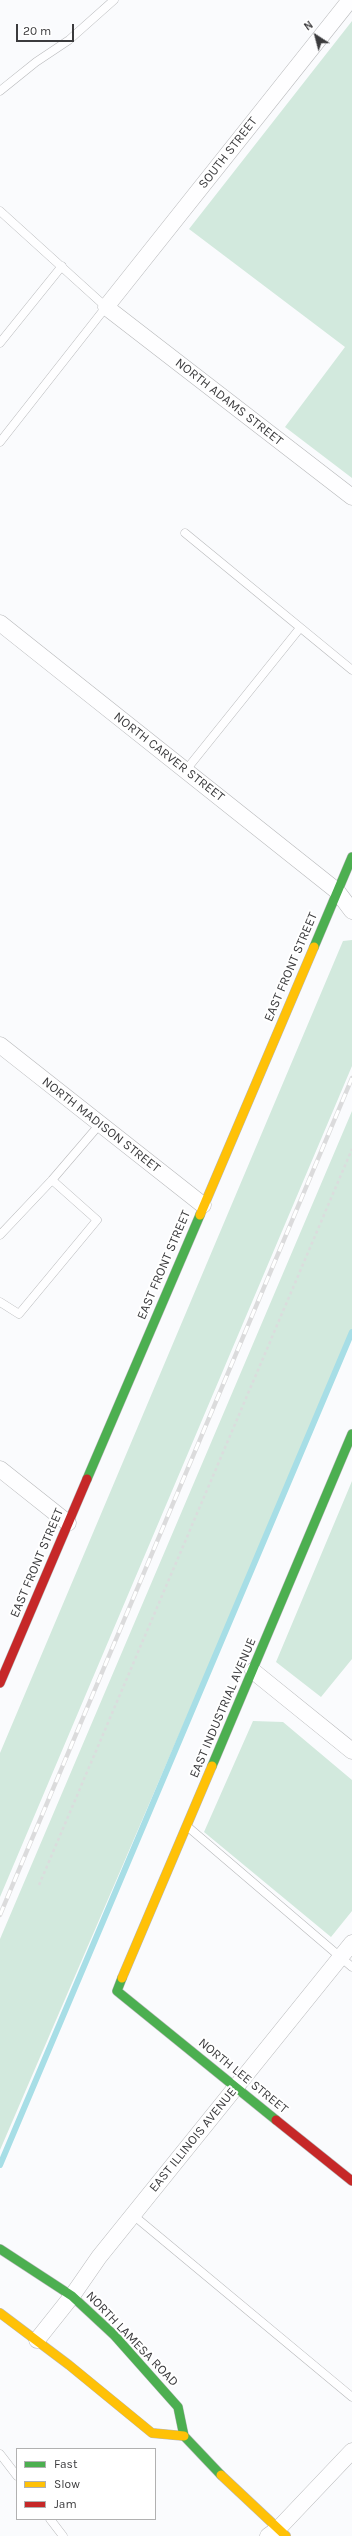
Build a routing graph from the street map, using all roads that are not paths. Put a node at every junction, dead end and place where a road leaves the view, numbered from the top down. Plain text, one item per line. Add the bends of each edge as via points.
1 (114, 0) edge
2 (350, 0) edge
3 (0, 91) edge
4 (0, 211) edge
5 (62, 266) junction
6 (106, 307) junction
7 (0, 343) edge
8 (0, 442) edge
9 (352, 497) edge
10 (185, 533) dead end
11 (0, 623) edge
12 (300, 628) junction
13 (352, 670) edge
14 (186, 770) junction
15 (352, 857) edge
16 (345, 891) edge
17 (352, 911) edge
18 (0, 1045) edge
19 (100, 1124) junction
20 (52, 1180) junction
21 (203, 1205) junction
22 (0, 1235) edge
23 (0, 1302) edge
24 (352, 1434) edge
25 (0, 1470) edge
26 (68, 1523) junction
27 (253, 1671) junction
28 (0, 1683) edge
29 (352, 1751) edge
30 (187, 1827) junction
31 (352, 1942) edge
32 (346, 1962) edge
33 (117, 1992) joint
34 (236, 2087) junction
35 (352, 2181) edge
36 (133, 2215) junction
37 (0, 2249) edge
38 (72, 2296) junction
39 (0, 2313) edge
40 (37, 2340) junction
41 (352, 2397) edge
42 (184, 2436) junction
43 (352, 2450) edge
44 (0, 2454) edge
45 (16, 2475) edge
46 (51, 2520) edge
47 (278, 2534) edge
48 (63, 2536) edge

1 - 3 lane via 69,40
2 - 6 street, SOUTH STREET
4 - 5 lane
5 - 6 lane
5 - 7 lane
6 - 8 lane
6 - 9 street, NORTH ADAMS STREET
10 - 12 lane
11 - 14 street, NORTH CARVER STREET
12 - 13 lane
12 - 14 lane
14 - 16 street, NORTH CARVER STREET
15 - 16 main road, EAST FRONT STREET
16 - 17 street, NORTH CARVER STREET
16 - 21 main road, EAST FRONT STREET
18 - 19 street, NORTH MADISON STREET
19 - 20 lane
19 - 21 street, NORTH MADISON STREET
20 - 22 lane
20 - 23 lane via 97,1220 19,1314
21 - 26 main road, EAST FRONT STREET
24 - 27 main road, EAST INDUSTRIAL AVENUE
25 - 26 street
26 - 28 main road, EAST FRONT STREET
27 - 29 street
27 - 30 main road, EAST INDUSTRIAL AVENUE
30 - 32 lane
30 - 33 main road, EAST INDUSTRIAL AVENUE
31 - 32 street, EAST ILLINOIS AVENUE
32 - 34 street, EAST ILLINOIS AVENUE
33 - 34 main road, NORTH LEE STREET
34 - 35 main road, NORTH LEE STREET
34 - 36 street, EAST ILLINOIS AVENUE
36 - 38 street, EAST ILLINOIS AVENUE
36 - 41 lane
37 - 38 main road, NORTH LAMESA ROAD
38 - 40 street, EAST ILLINOIS AVENUE
38 - 42 main road, NORTH LAMESA ROAD via 114,2335 178,2407
39 - 40 main road
40 - 42 main road via 152,2432
42 - 47 main road
43 - 47 street
44 - 45 lane
46 - 48 lane

